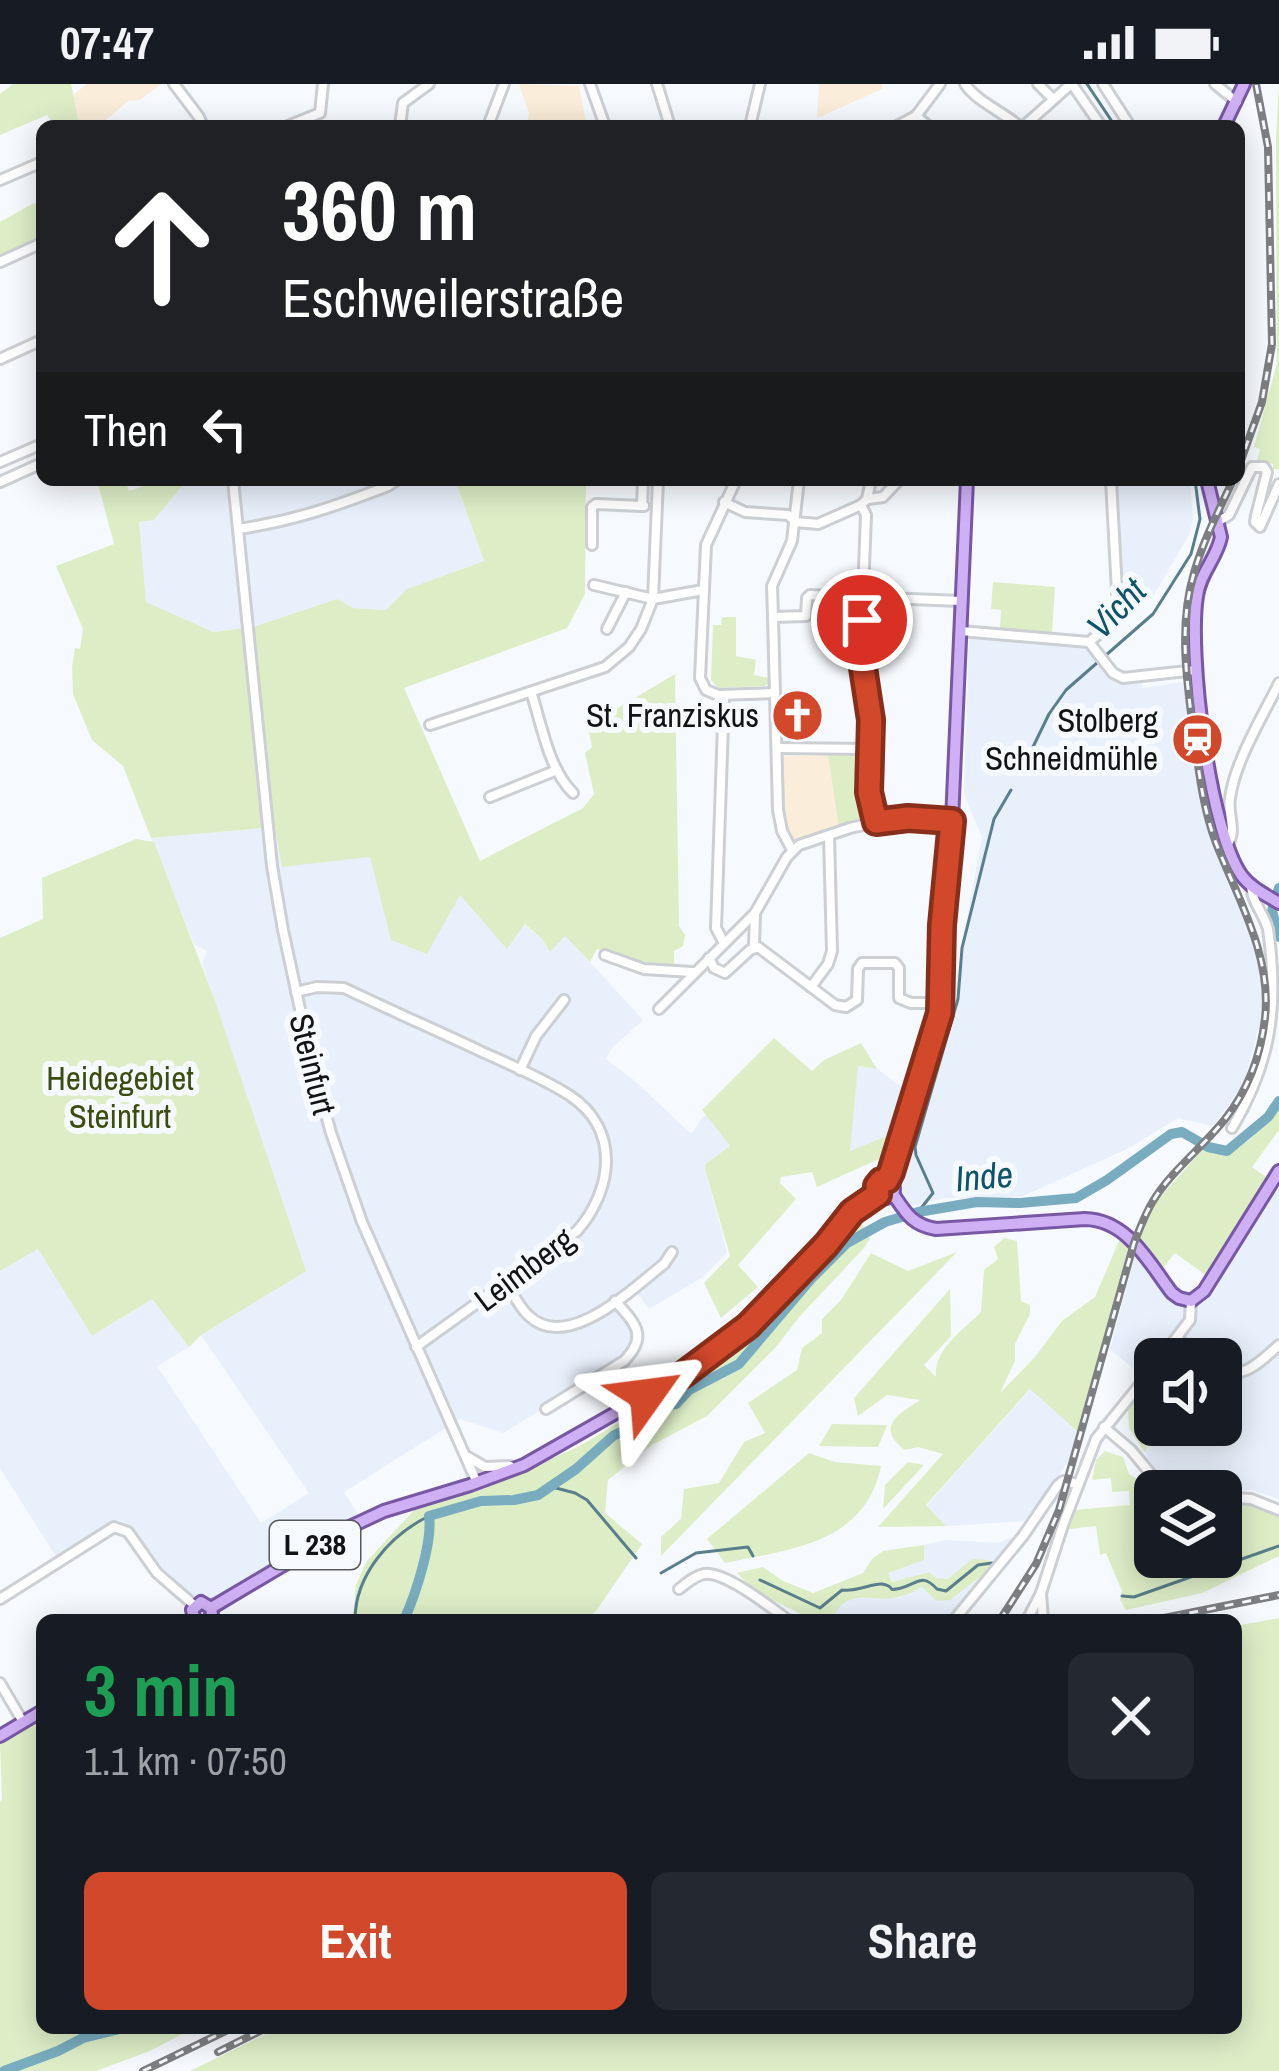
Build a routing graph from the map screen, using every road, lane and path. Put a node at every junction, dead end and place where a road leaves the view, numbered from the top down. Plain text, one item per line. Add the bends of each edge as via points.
1 (174, 84) edge
2 (323, 84) edge
3 (429, 84) edge
4 (504, 84) edge
5 (590, 84) edge
6 (657, 84) edge
7 (760, 84) edge
8 (940, 84) edge
9 (965, 84) edge
10 (1038, 84) edge
11 (1071, 84) edge
12 (1103, 84) edge
13 (1215, 84) edge
14 (1244, 84) edge
15 (1053, 99) junction
16 (1238, 102) junction
17 (320, 113) junction
18 (916, 116) junction
19 (201, 120) edge
20 (303, 120) edge
21 (321, 120) edge
22 (401, 120) edge
23 (490, 120) edge
24 (603, 120) edge
25 (668, 120) edge
26 (752, 120) edge
27 (908, 120) edge
28 (921, 120) edge
29 (1014, 120) edge
30 (1029, 120) edge
31 (1097, 120) edge
32 (1126, 120) edge
33 (1228, 120) edge
34 (36, 165) edge
35 (0, 180) edge
36 (36, 246) edge
37 (0, 262) edge
38 (36, 343) edge
39 (0, 359) edge
40 (36, 447) edge
41 (0, 463) edge
42 (36, 466) edge
43 (0, 482) edge
44 (1245, 482) edge
45 (1279, 484) edge
46 (234, 486) edge
47 (388, 486) edge
48 (643, 486) edge
49 (658, 486) edge
50 (733, 486) edge
51 (799, 486) edge
52 (869, 486) edge
53 (893, 486) edge
54 (967, 486) edge
55 (1111, 486) edge
56 (1209, 486) edge
57 (1243, 486) edge
58 (724, 502) junction
59 (864, 502) junction
60 (642, 506) junction
61 (657, 509) junction
62 (1219, 521) junction
63 (796, 522) junction
64 (238, 529) junction
65 (592, 545) dead end
66 (594, 585) dead end
67 (704, 590) junction
68 (626, 592) junction
69 (863, 597) junction
70 (652, 599) junction
71 (962, 601) junction
72 (773, 616) junction
73 (607, 629) dead end
74 (961, 631) junction
75 (1089, 641) junction
76 (1196, 670) junction
77 (1279, 683) edge
78 (531, 692) junction
79 (775, 693) junction
80 (724, 695) junction
81 (430, 725) dead end
82 (777, 748) junction
83 (868, 749) junction
84 (556, 770) junction
85 (573, 793) dead end
86 (490, 797) dead end
87 (952, 821) junction
88 (876, 822) junction
89 (829, 836) junction
90 (1228, 844) junction
91 (792, 850) junction
92 (1251, 885) junction
93 (1274, 900) edge
94 (755, 913) junction
95 (724, 943) junction
96 (754, 947) junction
97 (605, 955) dead end
98 (709, 958) junction
99 (694, 972) junction
100 (811, 987) junction
101 (296, 992) junction
102 (564, 1000) dead end
103 (941, 1003) junction
104 (658, 1009) dead end
105 (520, 1070) junction
106 (1237, 1126) dead end
107 (1279, 1171) edge
108 (887, 1180) junction
109 (878, 1194) junction
110 (893, 1194) junction
111 (672, 1252) dead end
112 (506, 1284) junction
113 (615, 1301) junction
114 (1191, 1301) junction
115 (1177, 1338) edge
116 (1279, 1345) edge
117 (416, 1347) junction
118 (1242, 1373) edge
119 (1134, 1391) edge
120 (546, 1409) dead end
121 (1104, 1427) junction
122 (466, 1454) junction
123 (524, 1465) junction
124 (1146, 1470) edge
125 (477, 1483) junction
126 (1078, 1484) junction
127 (1242, 1498) edge
128 (1279, 1510) edge
129 (679, 1589) dead end
130 (1042, 1593) junction
131 (0, 1599) edge
132 (191, 1614) edge
133 (209, 1614) edge
134 (780, 1614) edge
135 (959, 1614) edge
136 (1030, 1614) edge
137 (1043, 1614) edge
138 (0, 1684) edge
139 (36, 1714) edge
140 (22, 1722) junction
141 (0, 1736) edge

1 - 19 street
2 - 17 street
3 - 22 street via 403,103
4 - 23 street
5 - 24 street
6 - 25 street
7 - 26 street
8 - 18 street
9 - 29 street
10 - 15 street
11 - 15 street
11 - 31 street
12 - 32 street
13 - 16 street
14 - 16 main road
15 - 30 street
16 - 33 main road
17 - 20 street
17 - 21 street
18 - 27 street
18 - 28 street
34 - 35 street
36 - 37 street
38 - 39 street
40 - 41 street
42 - 43 street
44 - 45 street via 1252,467 1267,472 1260,527
46 - 64 street, Steinfurt
47 - 64 street via 317,514
48 - 60 street
49 - 61 street
50 - 58 street
51 - 63 street
52 - 59 street
53 - 59 street
54 - 71 main road, L 238
55 - 75 street via 1118,610
56 - 62 main road
57 - 62 street
58 - 63 street
58 - 67 street via 706,544
59 - 63 street via 824,523
59 - 69 street
60 - 61 street
60 - 65 street via 592,507
61 - 70 street
62 - 76 main road via 1219,546 1197,595
63 - 72 street via 772,586
64 - 101 street, Steinfurt via 272,866
66 - 68 street
67 - 70 street
67 - 80 street via 700,678 706,690
68 - 70 street
68 - 73 street
69 - 71 street
69 - 72 street via 808,596 806,616
69 - 83 street
70 - 78 street via 623,655
71 - 74 main road, L 238
72 - 79 street
74 - 75 street
74 - 87 main road, L 238
75 - 76 street via 1123,678
76 - 90 main road
77 - 90 street via 1230,796
78 - 81 street
78 - 84 street
79 - 80 street
79 - 82 street
80 - 95 street via 716,928
82 - 83 street
82 - 91 street via 780,821
83 - 88 street
84 - 85 street
84 - 86 street
87 - 88 street
87 - 103 main road, L 238
88 - 89 street
89 - 91 street
89 - 100 street via 832,951
90 - 92 main road
91 - 94 street
92 - 93 main road
92 - 106 street via 1269,933 1274,1024
94 - 95 street
94 - 96 street
95 - 98 street
96 - 98 street via 725,973
96 - 100 street
97 - 99 street via 644,969
98 - 99 street
99 - 104 street
100 - 103 street via 851,1006 862,963 895,963 901,1000
101 - 105 street, Leimberg via 344,988
101 - 117 street, Steinfurt via 340,1161
102 - 105 street
103 - 108 main road, L 238
105 - 112 street, Leimberg via 583,1108 599,1130 606,1171 600,1199 577,1232
107 - 114 main road
108 - 109 main road, L 238
108 - 110 main road
109 - 110 main road
109 - 123 main road, L 238 via 718,1350
110 - 114 main road via 911,1220 936,1228 1105,1222 1134,1243 1172,1293
111 - 113 street
112 - 113 street via 530,1318 548,1326 571,1326
112 - 117 street, Leimberg
113 - 120 street via 635,1326 632,1354
114 - 115 street
116 - 118 street
117 - 122 street, Steinfurt
119 - 121 street
121 - 124 street
121 - 126 street
122 - 123 street via 485,1467
122 - 125 street, Steinfurt
123 - 125 main road, L 238
125 - 133 main road, L 238 via 354,1525
126 - 130 street
126 - 135 street via 1058,1485
127 - 128 street
129 - 134 street via 716,1575
130 - 136 street
130 - 137 street
131 - 132 street via 114,1527 133,1537
138 - 140 street
139 - 140 main road
140 - 141 main road

